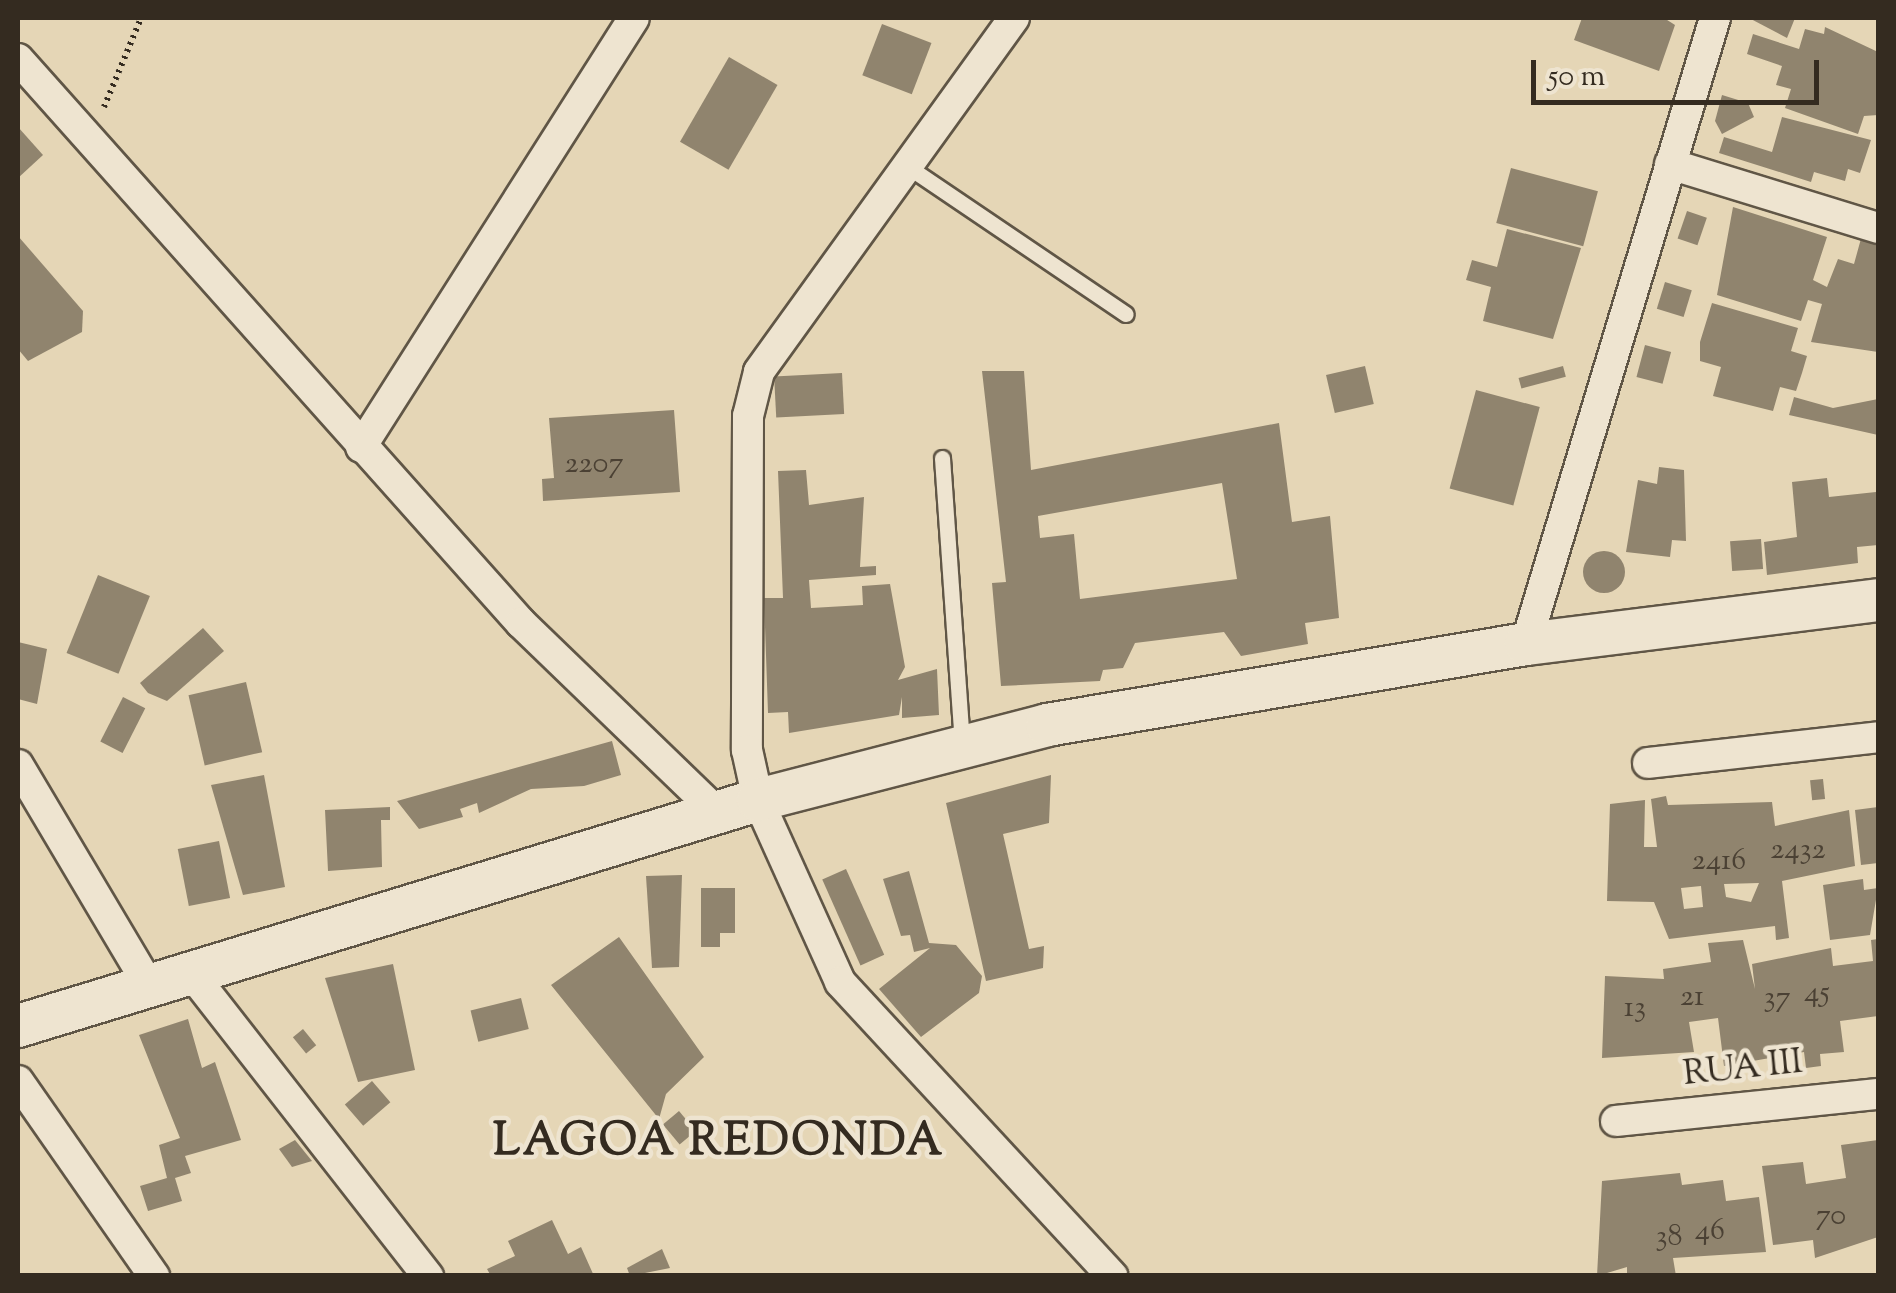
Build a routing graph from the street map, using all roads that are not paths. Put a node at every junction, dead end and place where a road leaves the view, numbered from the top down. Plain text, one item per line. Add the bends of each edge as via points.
1 (634, 18) edge
2 (1014, 18) edge
3 (1715, 18) edge
4 (18, 59) edge
5 (1670, 164) junction
6 (908, 166) junction
7 (1878, 228) edge
8 (1126, 314) dead end
9 (361, 447) junction
10 (942, 458) dead end
11 (1878, 600) edge
12 (1526, 644) junction
13 (1878, 737) edge
14 (963, 747) junction
15 (1648, 763) dead end
16 (18, 765) edge
17 (738, 806) junction
18 (188, 969) junction
19 (146, 981) junction
20 (18, 1026) edge
21 (18, 1081) edge
22 (1878, 1094) edge
23 (1616, 1122) dead end
24 (154, 1276) edge
25 (428, 1276) edge
26 (1112, 1276) edge

1 - 9 street
2 - 6 street
3 - 5 street
4 - 9 street
5 - 7 street
5 - 12 street
6 - 8 lane
6 - 17 street via 758,372 748,416
9 - 17 street via 521,623
10 - 14 lane
11 - 12 main road
12 - 14 main road
13 - 15 street
14 - 17 main road
16 - 19 street
17 - 18 main road
17 - 26 street via 840,982
18 - 19 main road
18 - 25 street
19 - 20 main road
21 - 24 street
22 - 23 street, RUA III

